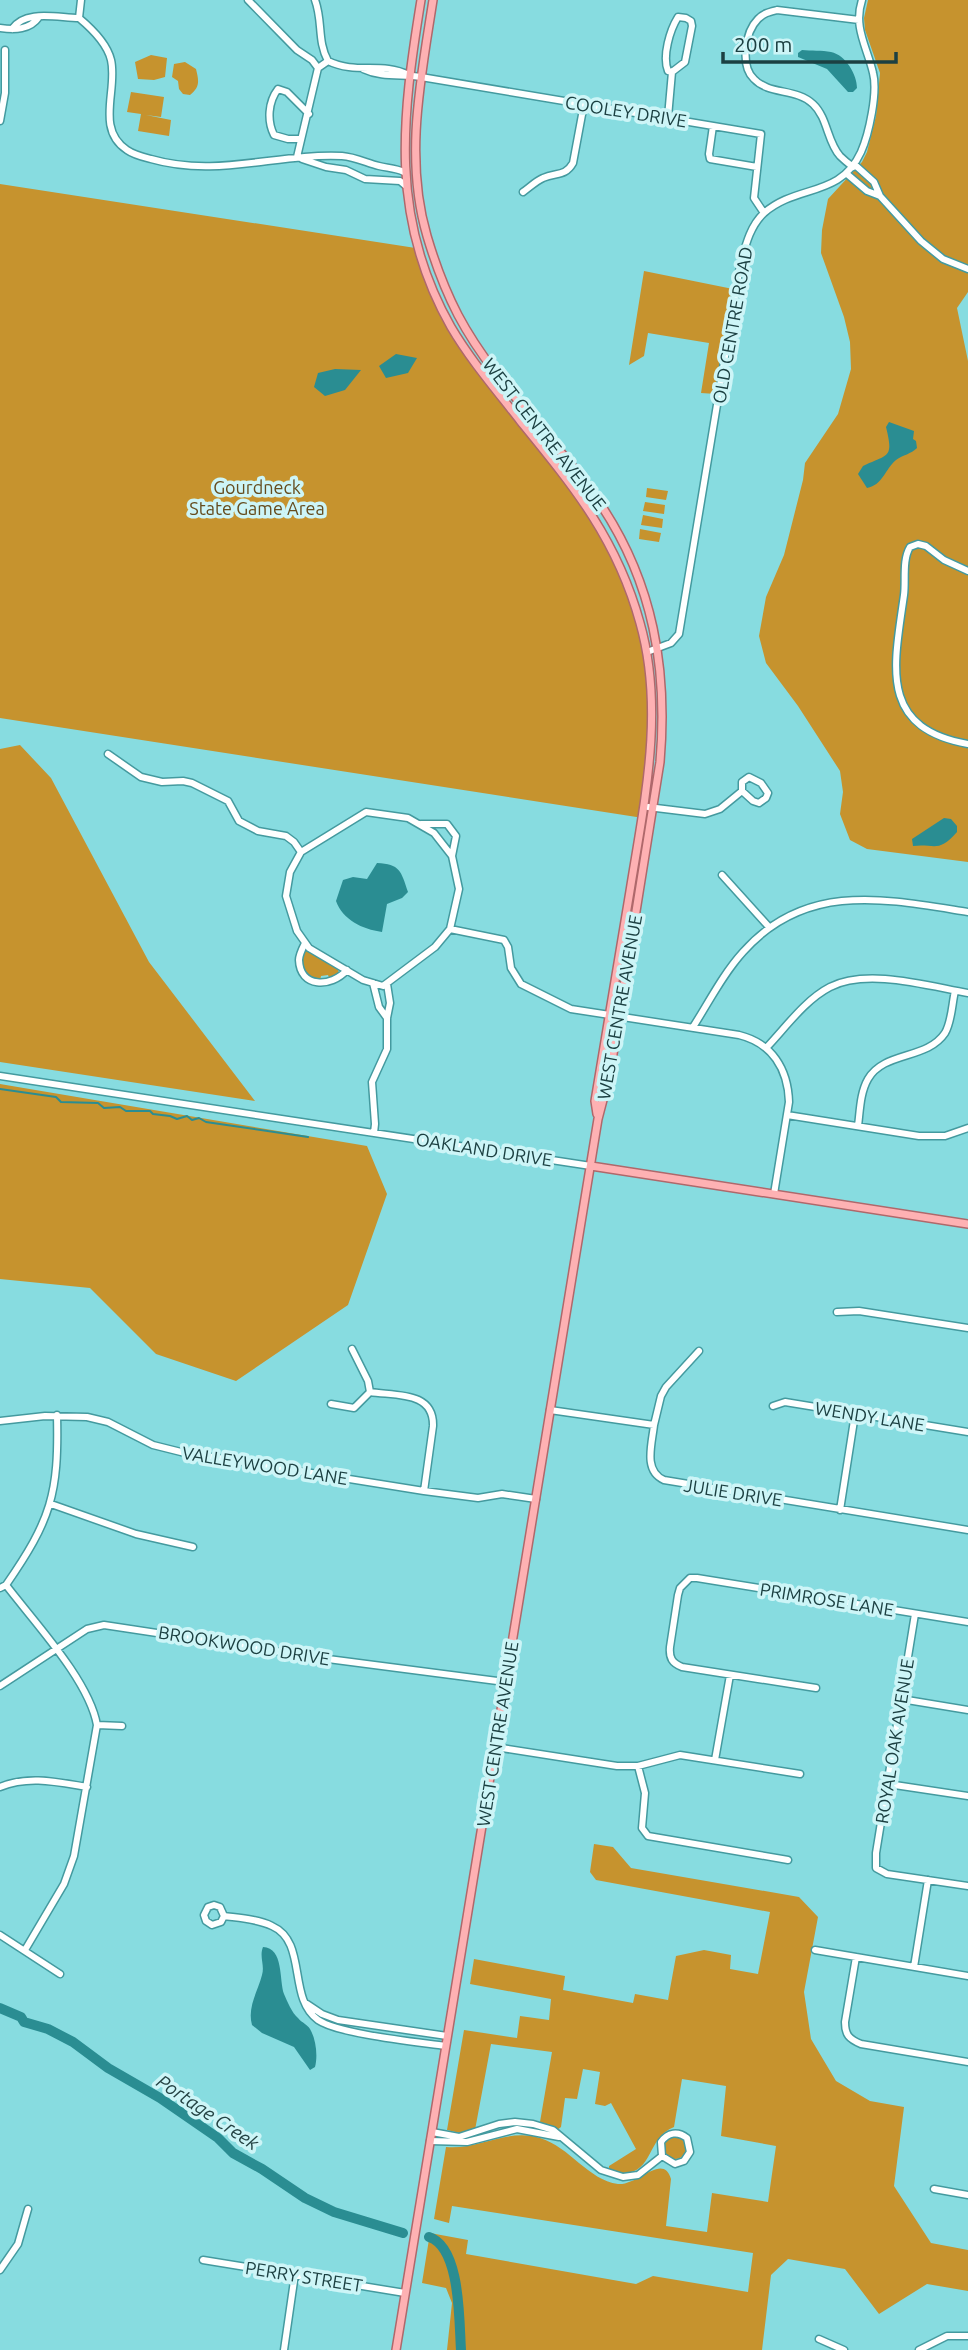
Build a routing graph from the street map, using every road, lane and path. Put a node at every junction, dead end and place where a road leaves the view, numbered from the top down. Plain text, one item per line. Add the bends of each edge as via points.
1 (80, 0) edge
2 (248, 0) edge
3 (315, 0) edge
4 (421, 0) edge
5 (433, 0) edge
6 (862, 0) edge
7 (79, 18) junction
8 (859, 20) junction
9 (0, 28) edge
10 (5, 50) dead end
11 (328, 61) junction
12 (318, 68) junction
13 (672, 72) junction
14 (409, 75) junction
15 (421, 77) junction
16 (584, 104) junction
17 (309, 114) junction
18 (668, 117) junction
19 (0, 121) edge
20 (713, 126) junction
21 (301, 139) junction
22 (297, 158) junction
23 (853, 166) junction
24 (757, 167) junction
25 (404, 172) junction
26 (847, 174) junction
27 (406, 186) junction
28 (523, 192) dead end
29 (880, 197) junction
30 (764, 214) junction
31 (968, 269) edge
32 (968, 571) edge
33 (659, 649) junction
34 (648, 652) junction
35 (968, 744) edge
36 (108, 754) dead end
37 (742, 791) junction
38 (643, 806) junction
39 (653, 808) junction
40 (418, 824) junction
41 (302, 852) junction
42 (452, 856) junction
43 (722, 875) dead end
44 (968, 912) edge
45 (769, 927) junction
46 (450, 929) junction
47 (305, 943) junction
48 (347, 970) junction
49 (373, 983) junction
50 (387, 984) junction
51 (955, 991) junction
52 (968, 993) edge
53 (609, 1014) junction
54 (619, 1016) junction
55 (387, 1018) junction
56 (692, 1027) junction
57 (767, 1047) junction
58 (0, 1076) edge
59 (787, 1115) junction
60 (598, 1119) junction
61 (858, 1126) junction
62 (968, 1128) edge
63 (374, 1133) junction
64 (591, 1166) junction
65 (774, 1194) junction
66 (968, 1224) edge
67 (837, 1312) dead end
68 (968, 1328) edge
69 (352, 1349) dead end
70 (699, 1351) dead end
71 (370, 1392) junction
72 (331, 1404) dead end
73 (772, 1406) dead end
74 (550, 1410) junction
75 (855, 1413) junction
76 (57, 1415) junction
77 (0, 1421) edge
78 (654, 1425) junction
79 (968, 1432) edge
80 (424, 1491) junction
81 (537, 1499) junction
82 (51, 1504) junction
83 (840, 1510) junction
84 (968, 1530) edge
85 (193, 1547) dead end
86 (3, 1587) edge
87 (915, 1614) junction
88 (968, 1622) edge
89 (55, 1648) junction
90 (730, 1675) junction
91 (505, 1682) junction
92 (0, 1686) edge
93 (816, 1688) dead end
94 (901, 1699) junction
95 (968, 1710) edge
96 (97, 1725) junction
97 (122, 1726) dead end
98 (495, 1747) junction
99 (715, 1760) junction
100 (638, 1766) junction
101 (800, 1774) dead end
102 (888, 1784) junction
103 (0, 1787) edge
104 (87, 1787) junction
105 (968, 1796) edge
106 (789, 1860) dead end
107 (929, 1880) junction
108 (968, 1886) edge
109 (224, 1916) dead end
110 (0, 1935) edge
111 (25, 1950) junction
112 (815, 1950) dead end
113 (856, 1957) junction
114 (914, 1967) junction
115 (60, 1974) dead end
116 (968, 1976) edge
117 (306, 2004) junction
118 (346, 2021) junction
119 (387, 2027) junction
120 (344, 2029) junction
121 (386, 2036) junction
122 (447, 2036) junction
123 (445, 2046) junction
124 (968, 2062) edge
125 (509, 2126) junction
126 (432, 2132) junction
127 (430, 2141) junction
128 (662, 2156) junction
129 (934, 2189) dead end
130 (968, 2195) edge
131 (28, 2210) dead end
132 (203, 2260) dead end
133 (0, 2270) edge
134 (295, 2274) junction
135 (405, 2293) junction
136 (968, 2336) edge
137 (819, 2339) dead end
138 (284, 2350) edge
139 (396, 2350) edge
140 (844, 2350) edge
141 (919, 2350) edge

1 - 7 street
2 - 12 street
3 - 11 street via 322,50
4 - 14 main road, WEST CENTRE AVENUE
5 - 15 main road, WEST CENTRE AVENUE
6 - 8 street
7 - 9 street via 34,16 16,23 12,30
7 - 22 street via 111,58 109,118 113,136 125,149 161,162 207,168
8 - 23 street via 875,85 866,138
8 - 23 street via 777,10 766,13 755,21 749,34 745,66 759,85 801,95 814,105 838,155
10 - 19 street
11 - 12 street
11 - 14 street, COOLEY DRIVE via 341,67 372,67
12 - 17 street
13 - 13 street via 685,62 692,26 685,18 678,17 672,27 666,64
13 - 18 street
14 - 15 street, COOLEY DRIVE
14 - 25 main road, WEST CENTRE AVENUE
15 - 16 street, COOLEY DRIVE
15 - 33 main road, WEST CENTRE AVENUE via 415,137 418,186 426,233 446,289 484,355 611,521 644,591
16 - 18 street, COOLEY DRIVE
16 - 28 street via 569,170 546,176
17 - 21 street
17 - 21 street via 288,92 278,89 272,96 270,127 274,135
18 - 20 street, COOLEY DRIVE
20 - 24 street via 710,159
20 - 24 street, COOLEY DRIVE via 761,134
21 - 22 street
22 - 25 street via 347,157
22 - 27 street
23 - 26 street
23 - 29 street via 874,182
24 - 30 street, COOLEY DRIVE via 754,198
25 - 27 main road, WEST CENTRE AVENUE
26 - 29 street
26 - 30 street
27 - 34 main road, WEST CENTRE AVENUE via 415,237 450,324 600,526 624,573
29 - 31 street via 921,242 943,259
30 - 33 street, OLD CENTRE ROAD via 749,234 740,267 679,634
32 - 35 street via 926,546 910,547 895,659 904,706 916,724 938,737
33 - 34 street
33 - 39 main road, WEST CENTRE AVENUE via 663,736
34 - 38 main road, WEST CENTRE AVENUE via 652,733
36 - 41 street via 141,777 192,783 228,801 239,821 258,831 286,836
37 - 37 street via 759,803 768,793 749,777 742,782
37 - 39 street via 720,809 705,814
38 - 39 street
38 - 53 main road, WEST CENTRE AVENUE
39 - 54 main road, WEST CENTRE AVENUE
40 - 41 street via 408,818 366,812
40 - 42 street via 434,833
40 - 42 street via 447,824 456,836
41 - 47 street via 289,872 286,896 296,931
42 - 46 street via 459,889
43 - 45 street
44 - 45 street via 882,899 846,899 799,911
45 - 56 street via 740,956
46 - 50 street via 435,947
46 - 53 street via 504,940 511,968 521,984 570,1009
47 - 48 street
47 - 48 street via 299,959 303,973 314,981 326,984
48 - 49 street
49 - 50 street
49 - 55 street
50 - 55 street
51 - 52 street
51 - 57 street via 877,979 842,983 812,1000
51 - 61 street via 948,1026 937,1041 874,1070 863,1090
53 - 54 street
53 - 60 main road, WEST CENTRE AVENUE via 595,1101
54 - 56 street
54 - 60 main road, WEST CENTRE AVENUE
55 - 63 street via 387,1049 372,1082
56 - 57 street via 750,1037
57 - 59 street via 786,1078
58 - 63 street, OAKLAND DRIVE
59 - 61 street
59 - 65 street
60 - 64 main road, WEST CENTRE AVENUE
61 - 62 street via 932,1137
63 - 64 street, OAKLAND DRIVE
64 - 65 main road, OAKLAND DRIVE
64 - 74 main road, WEST CENTRE AVENUE
65 - 66 main road, OAKLAND DRIVE
67 - 68 street via 859,1311
69 - 71 street
70 - 78 street via 666,1387
71 - 72 street via 354,1408
71 - 80 street via 421,1399 429,1406 433,1426
73 - 75 street, WENDY LANE via 785,1402
74 - 78 street
74 - 81 main road, WEST CENTRE AVENUE
75 - 79 street, WENDY LANE
75 - 83 street
76 - 77 street, VALLEYWOOD LANE
76 - 80 street, VALLEYWOOD LANE via 108,1422 153,1445 181,1452
76 - 82 street
78 - 83 street, JULIE DRIVE via 650,1461 659,1478
80 - 81 street, VALLEYWOOD LANE
81 - 91 main road, WEST CENTRE AVENUE
82 - 85 street via 136,1534
82 - 86 street via 36,1539
83 - 84 street, JULIE DRIVE
86 - 89 street
87 - 88 street, PRIMROSE LANE
87 - 90 street, PRIMROSE LANE via 697,1578 687,1581 678,1594 672,1660 682,1667
87 - 94 street, ROYAL OAK AVENUE
89 - 91 street, BROOKWOOD DRIVE via 87,1629 112,1625
89 - 92 street, BROOKWOOD DRIVE
89 - 96 street via 87,1697
90 - 93 street
90 - 99 street
91 - 98 main road, WEST CENTRE AVENUE
94 - 95 street
94 - 102 street, ROYAL OAK AVENUE
96 - 97 street
96 - 104 street
98 - 100 street
98 - 122 main road, WEST CENTRE AVENUE
99 - 100 street via 680,1755
99 - 101 street
100 - 106 street via 645,1793 642,1828 648,1836
102 - 105 street
102 - 107 street, ROYAL OAK AVENUE via 876,1868
103 - 104 street via 35,1779
104 - 111 street via 70,1869
107 - 108 street
107 - 114 street
109 - 117 street via 273,1926 288,1940
110 - 111 street
111 - 115 street
112 - 113 street
113 - 114 street
113 - 124 street via 845,2022 848,2036 861,2044
114 - 116 street
117 - 118 street
117 - 120 street via 320,2021
118 - 119 street
118 - 120 street
119 - 121 street
119 - 122 street
120 - 121 street
121 - 123 street
122 - 123 main road, WEST CENTRE AVENUE
123 - 126 main road, WEST CENTRE AVENUE
125 - 126 street via 459,2137
125 - 127 street via 467,2142
125 - 128 street via 559,2137 616,2177 638,2175
126 - 127 main road, WEST CENTRE AVENUE
127 - 135 main road, WEST CENTRE AVENUE
128 - 128 street via 670,2163 680,2163 690,2152 689,2142 683,2135 668,2134 661,2142
129 - 130 street
131 - 133 street via 18,2244
132 - 134 street, PERRY STREET
134 - 135 street, PERRY STREET
134 - 138 street
135 - 139 main road, WEST CENTRE AVENUE
136 - 141 street via 947,2336
137 - 140 street

